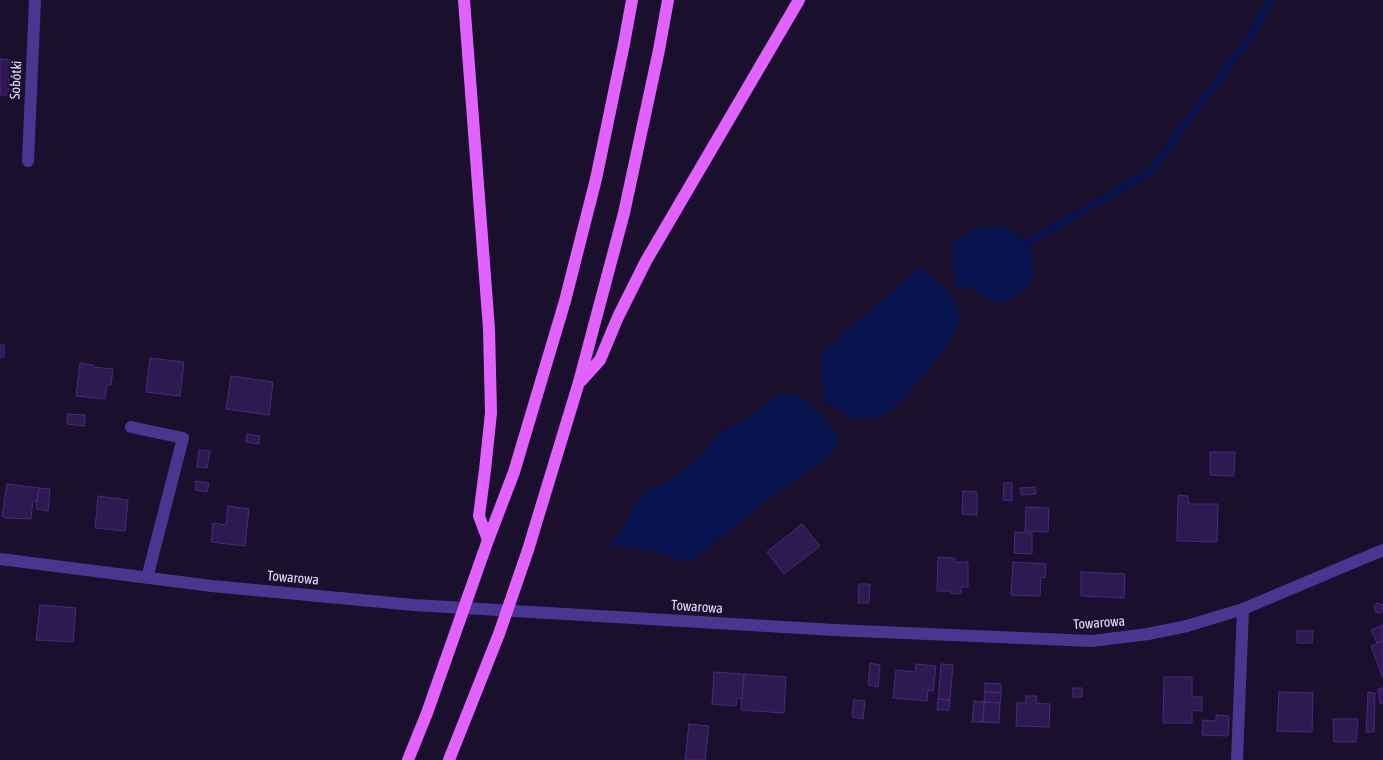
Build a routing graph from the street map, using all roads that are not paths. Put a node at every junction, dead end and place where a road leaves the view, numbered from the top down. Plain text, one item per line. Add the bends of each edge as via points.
1 (35, 0) edge
2 (464, 0) edge
3 (632, 0) edge
4 (668, 0) edge
5 (799, 0) edge
6 (28, 161) dead end
7 (579, 382) junction
8 (131, 427) dead end
9 (488, 540) junction
10 (1383, 550) edge
11 (0, 559) edge
12 (146, 578) junction
13 (1243, 609) junction
14 (408, 760) edge
15 (449, 760) edge
16 (1237, 760) edge

1 - 6 street, Sobótki
2 - 9 main road via 489,329 491,413 479,516
3 - 9 main road via 596,179 565,301 514,472
4 - 7 main road via 624,213
5 - 7 main road via 646,261 600,360
7 - 15 main road via 528,550
8 - 12 street via 183,438
9 - 14 main road
10 - 13 street, Towarowa
11 - 12 street, Towarowa
12 - 13 street, Towarowa via 414,605 834,630 1092,641 1187,626
13 - 16 street

